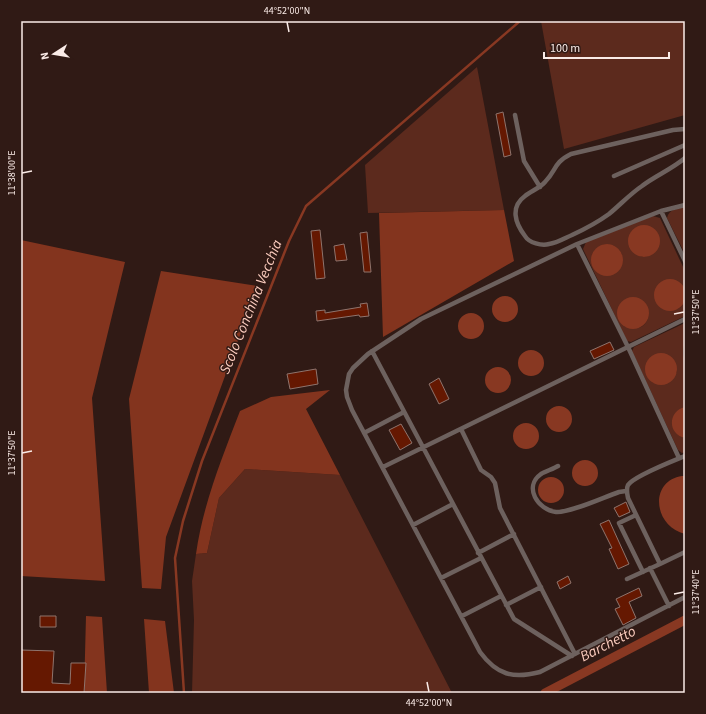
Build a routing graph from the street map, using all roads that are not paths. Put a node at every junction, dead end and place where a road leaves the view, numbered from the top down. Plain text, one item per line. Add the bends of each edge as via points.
1 (515, 115) dead end
2 (685, 129) edge
3 (685, 145) edge
4 (685, 158) edge
5 (614, 176) dead end
6 (540, 187) junction
7 (685, 205) edge
8 (661, 211) junction
9 (577, 244) junction
10 (685, 261) edge
11 (685, 319) edge
12 (628, 347) junction
13 (372, 351) junction
14 (404, 412) junction
15 (461, 429) junction
16 (364, 433) junction
17 (423, 448) junction
18 (685, 456) edge
19 (679, 458) junction
20 (558, 466) dead end
21 (383, 467) junction
22 (626, 491) junction
23 (453, 504) junction
24 (636, 515) junction
25 (413, 526) junction
26 (514, 534) junction
27 (478, 552) junction
28 (685, 552) edge
29 (481, 558) junction
30 (660, 564) junction
31 (650, 568) junction
32 (643, 572) junction
33 (442, 578) junction
34 (627, 579) dead end
35 (541, 587) junction
36 (502, 596) junction
37 (685, 597) edge
38 (506, 605) junction
39 (668, 606) junction
40 (462, 616) junction
41 (573, 655) junction

1 - 6 lane via 524,161
2 - 6 lane via 571,154 561,159
3 - 5 lane
4 - 6 lane via 639,187 609,214 589,227 549,244 537,244 526,239 516,220 515,209 523,197
7 - 8 lane
8 - 9 lane
8 - 10 lane
9 - 12 lane
9 - 13 lane via 422,319
11 - 12 lane
12 - 15 lane
12 - 19 lane
13 - 14 lane
13 - 16 lane via 356,363 347,381 347,397
14 - 16 lane
14 - 17 lane
15 - 17 lane
15 - 26 lane via 481,470 495,483 498,503
16 - 21 lane
17 - 21 lane
17 - 23 lane
18 - 19 lane
19 - 22 lane via 636,478 627,486
20 - 22 lane via 540,474 535,481 533,491 537,501 546,510 558,512
21 - 25 lane
22 - 24 lane
23 - 25 lane
23 - 27 lane
24 - 30 lane
24 - 32 lane via 619,523
25 - 33 lane
26 - 27 lane
26 - 35 lane
27 - 29 lane
28 - 30 lane
29 - 33 lane
29 - 36 lane
30 - 31 lane
31 - 32 lane
31 - 39 lane
32 - 34 lane
33 - 40 lane
35 - 38 lane
35 - 41 lane
36 - 38 lane
36 - 40 lane
37 - 39 lane
38 - 41 lane via 514,619
39 - 41 lane
40 - 41 lane via 486,660 511,675 540,672

